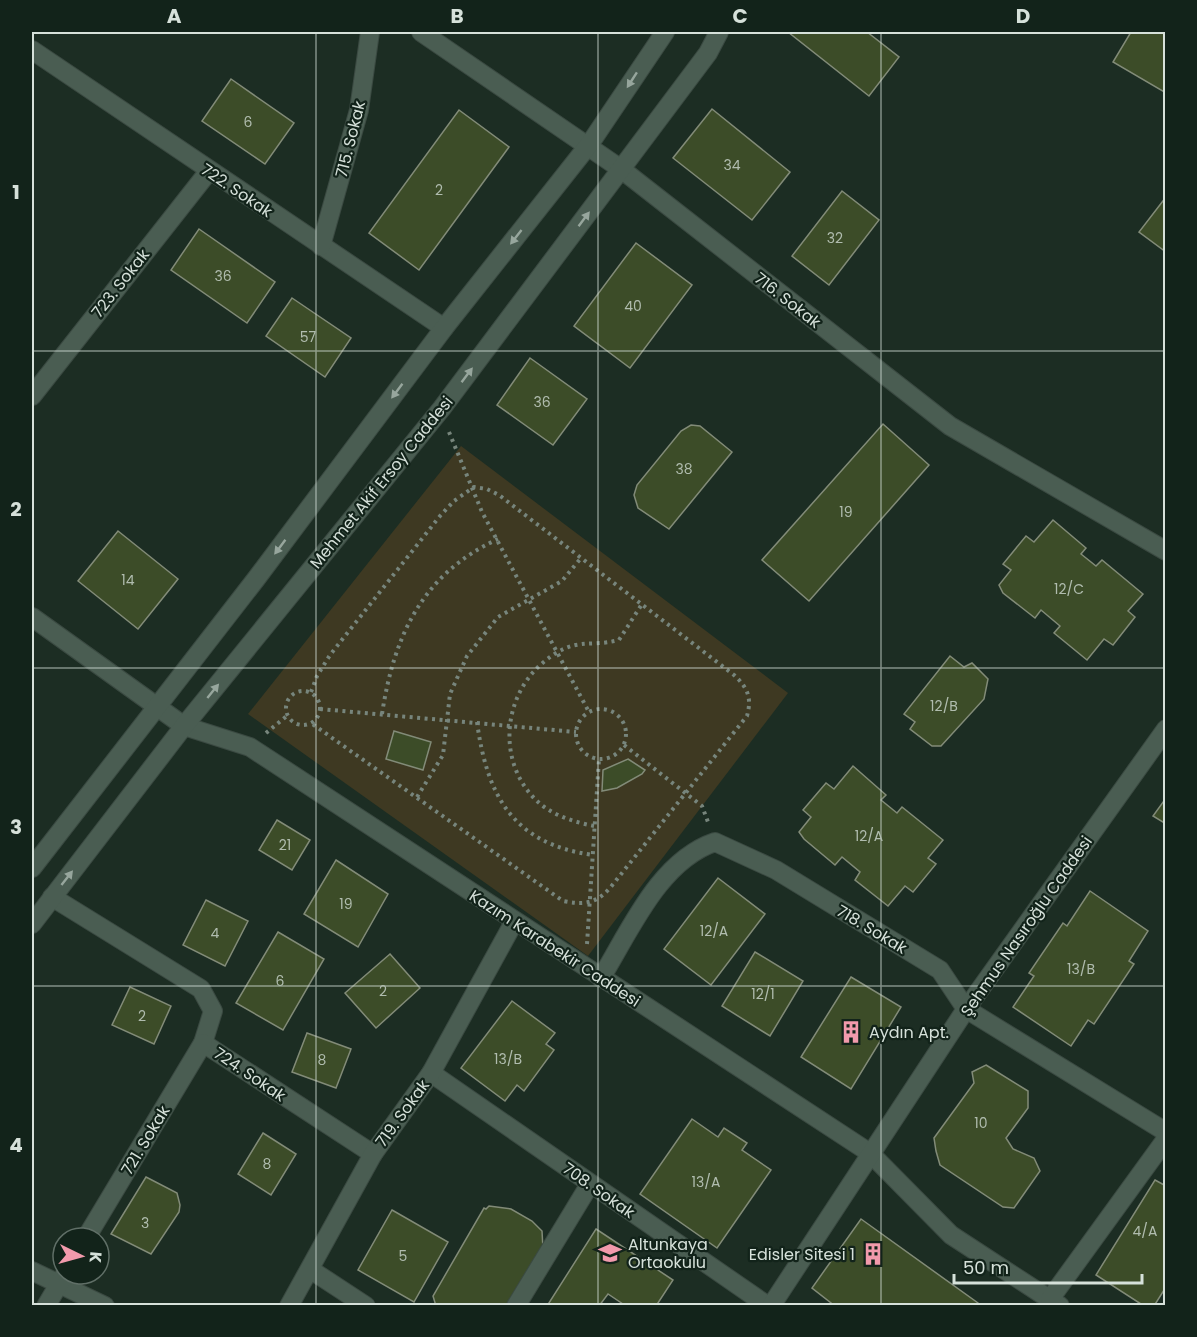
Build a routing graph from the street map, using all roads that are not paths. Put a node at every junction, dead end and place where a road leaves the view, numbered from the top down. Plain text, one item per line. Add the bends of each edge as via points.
1 (370, 32) edge
2 (422, 32) edge
3 (665, 32) edge
4 (719, 32) edge
5 (32, 50) edge
6 (587, 147) junction
7 (621, 169) junction
8 (208, 171) junction
9 (321, 246) junction
10 (444, 328) junction
11 (32, 396) edge
12 (1166, 551) edge
13 (32, 617) edge
14 (157, 705) junction
15 (184, 726) junction
16 (1166, 729) edge
17 (32, 868) edge
18 (52, 897) junction
19 (514, 922) junction
20 (32, 924) edge
21 (601, 978) junction
22 (966, 1009) junction
23 (203, 1042) junction
24 (431, 1073) junction
25 (1166, 1132) edge
26 (1166, 1139) edge
27 (870, 1153) junction
28 (373, 1154) junction
29 (590, 1184) junction
30 (93, 1226) edge
31 (311, 1270) junction
32 (32, 1271) edge
33 (51, 1276) edge
34 (58, 1286) edge
35 (74, 1286) edge
36 (1055, 1302) edge
37 (46, 1305) edge
38 (105, 1305) edge
39 (289, 1305) edge
40 (366, 1305) edge
41 (516, 1305) edge
42 (770, 1305) edge

1 - 9 street, 715. Sokak via 359,110
2 - 6 street, 716. Sokak
3 -> 6 street
4 - 7 street, Mehmet Akif Ersoy Caddesi via 708,53
5 - 8 street, 722. Sokak
6 - 7 street, 716. Sokak
6 -> 10 street
7 - 12 street, 716. Sokak via 950,426
15 -> 7 street, Mehmet Akif Ersoy Caddesi via 442,408
8 - 9 street, 722. Sokak
8 - 11 street, 723. Sokak
9 - 10 street, 722. Sokak
10 -> 14 street
13 - 14 street, Kazım Karabekir Caddesi
14 - 15 street, Kazım Karabekir Caddesi
14 - 17 street
18 -> 15 street, Mehmet Akif Ersoy Caddesi
15 - 19 street, Kazım Karabekir Caddesi via 250,747
16 - 22 street, Şehmus Nasıroğlu Caddesi
18 - 20 street, Mehmet Akif Ersoy Caddesi
18 - 23 street, 724. Sokak via 201,989 213,1011
19 - 21 street, Kazım Karabekir Caddesi
19 - 24 street, 719. Sokak
21 - 22 street, 718. Sokak via 661,881 698,848 715,842 776,870 940,970
21 - 27 street, Kazım Karabekir Caddesi
22 - 25 street, 718. Sokak
22 - 27 street, Şehmus Nasıroğlu Caddesi
23 - 28 street, 724. Sokak
23 - 30 street, 721. Sokak
24 - 28 street, 719. Sokak
24 - 29 street, 708. Sokak
26 - 36 street
27 - 36 street, Kazım Karabekir Caddesi via 951,1235
27 - 42 street, Şehmus Nasıroğlu Caddesi
28 - 31 street, 719. Sokak
29 - 41 street
29 - 42 street, 708. Sokak
31 - 39 street, 719. Sokak
31 - 40 street
32 - 33 street
34 - 37 street
35 - 38 street

